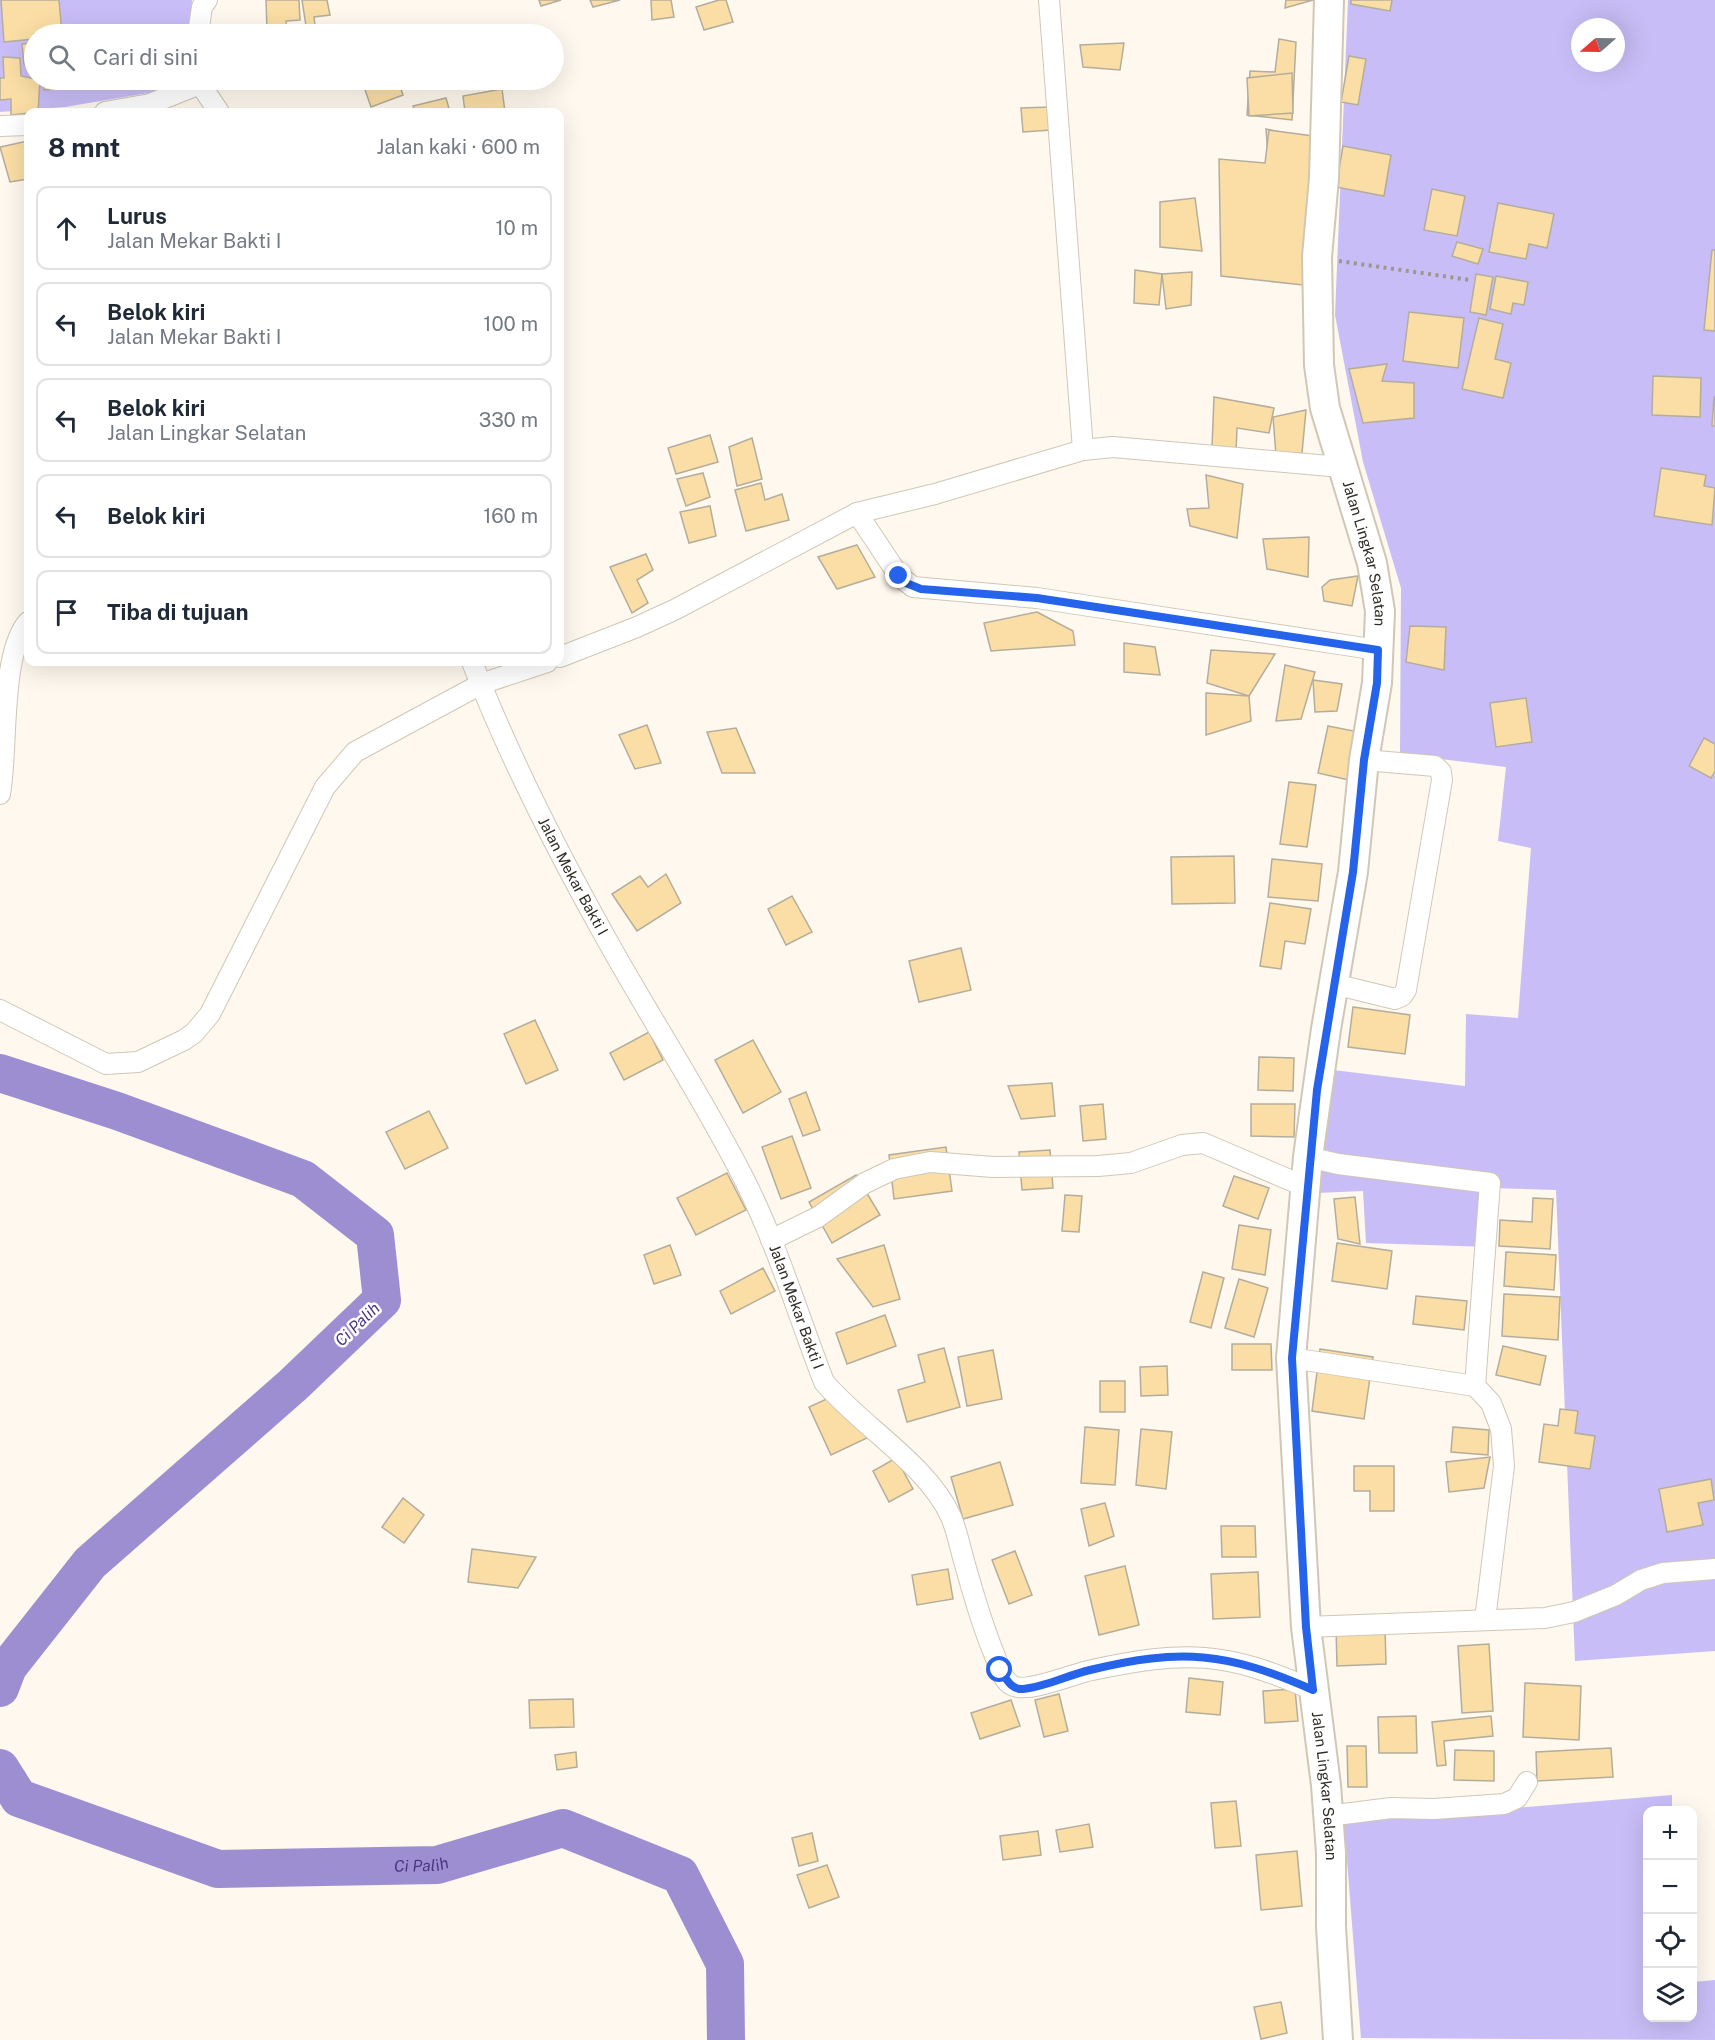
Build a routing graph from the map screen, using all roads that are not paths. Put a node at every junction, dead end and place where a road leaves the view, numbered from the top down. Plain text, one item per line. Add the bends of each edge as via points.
1 (207, 0) edge
2 (1049, 0) edge
3 (1329, 0) edge
4 (199, 24) edge
5 (181, 90) edge
6 (204, 90) edge
7 (128, 108) edge
8 (216, 108) edge
9 (24, 125) edge
10 (0, 126) edge
11 (1083, 450) junction
12 (1341, 467) junction
13 (857, 513) junction
14 (24, 628) edge
15 (1378, 650) junction
16 (564, 655) edge
17 (474, 666) edge
18 (535, 666) edge
19 (481, 684) junction
20 (1364, 760) junction
21 (0, 794) edge
22 (1334, 984) junction
23 (0, 1010) edge
24 (1308, 1157) junction
25 (1306, 1187) junction
26 (771, 1240) junction
27 (1292, 1358) junction
28 (1475, 1386) junction
29 (1715, 1569) edge
30 (1485, 1620) junction
31 (1306, 1627) junction
32 (1313, 1690) junction
33 (1527, 1782) dead end
34 (1328, 1816) junction
35 (1338, 2040) edge

1 - 4 street
2 - 11 street
3 - 12 street, Jalan Lingkar Selatan via 1324,178 1317,257 1319,365 1325,408
5 - 7 street via 150,104
6 - 8 street
9 - 10 street
11 - 12 street via 1113,447
11 - 13 street
12 - 15 street, Jalan Lingkar Selatan via 1372,563 1380,611
13 - 15 street via 899,576 913,587 1037,598
13 - 16 street via 676,609
14 - 21 street via 17,639 4,695
15 - 20 street, Jalan Lingkar Selatan via 1377,683
17 - 19 street, Jalan Mekar Bakti I
18 - 19 street
19 - 23 street via 355,752 325,787 210,1014 184,1040 138,1062 106,1064
19 - 26 street, Jalan Mekar Bakti I via 602,932 739,1170
20 - 22 street, Jalan Lingkar Selatan via 1353,872
20 - 22 street via 1435,766 1442,780 1406,990 1395,999
22 - 24 street, Jalan Lingkar Selatan
24 - 25 street, Jalan Lingkar Selatan
24 - 28 street via 1490,1183
25 - 26 street via 1203,1143 1182,1144 1131,1163 1098,1166 993,1167 930,1162 894,1169 865,1183 818,1217
25 - 27 street, Jalan Lingkar Selatan
26 - 32 street, Jalan Mekar Bakti I via 824,1382 924,1477 952,1518 986,1634 1010,1684 1021,1689 1089,1670 1189,1655 1266,1669
27 - 28 street
27 - 31 street, Jalan Lingkar Selatan
28 - 30 street via 1491,1403 1501,1429 1504,1466
29 - 30 street via 1663,1573 1574,1612 1545,1618
30 - 31 street
31 - 32 street, Jalan Lingkar Selatan
32 - 34 street, Jalan Lingkar Selatan
33 - 34 street via 1517,1798 1504,1804 1391,1808
34 - 35 street, Jalan Lingkar Selatan

